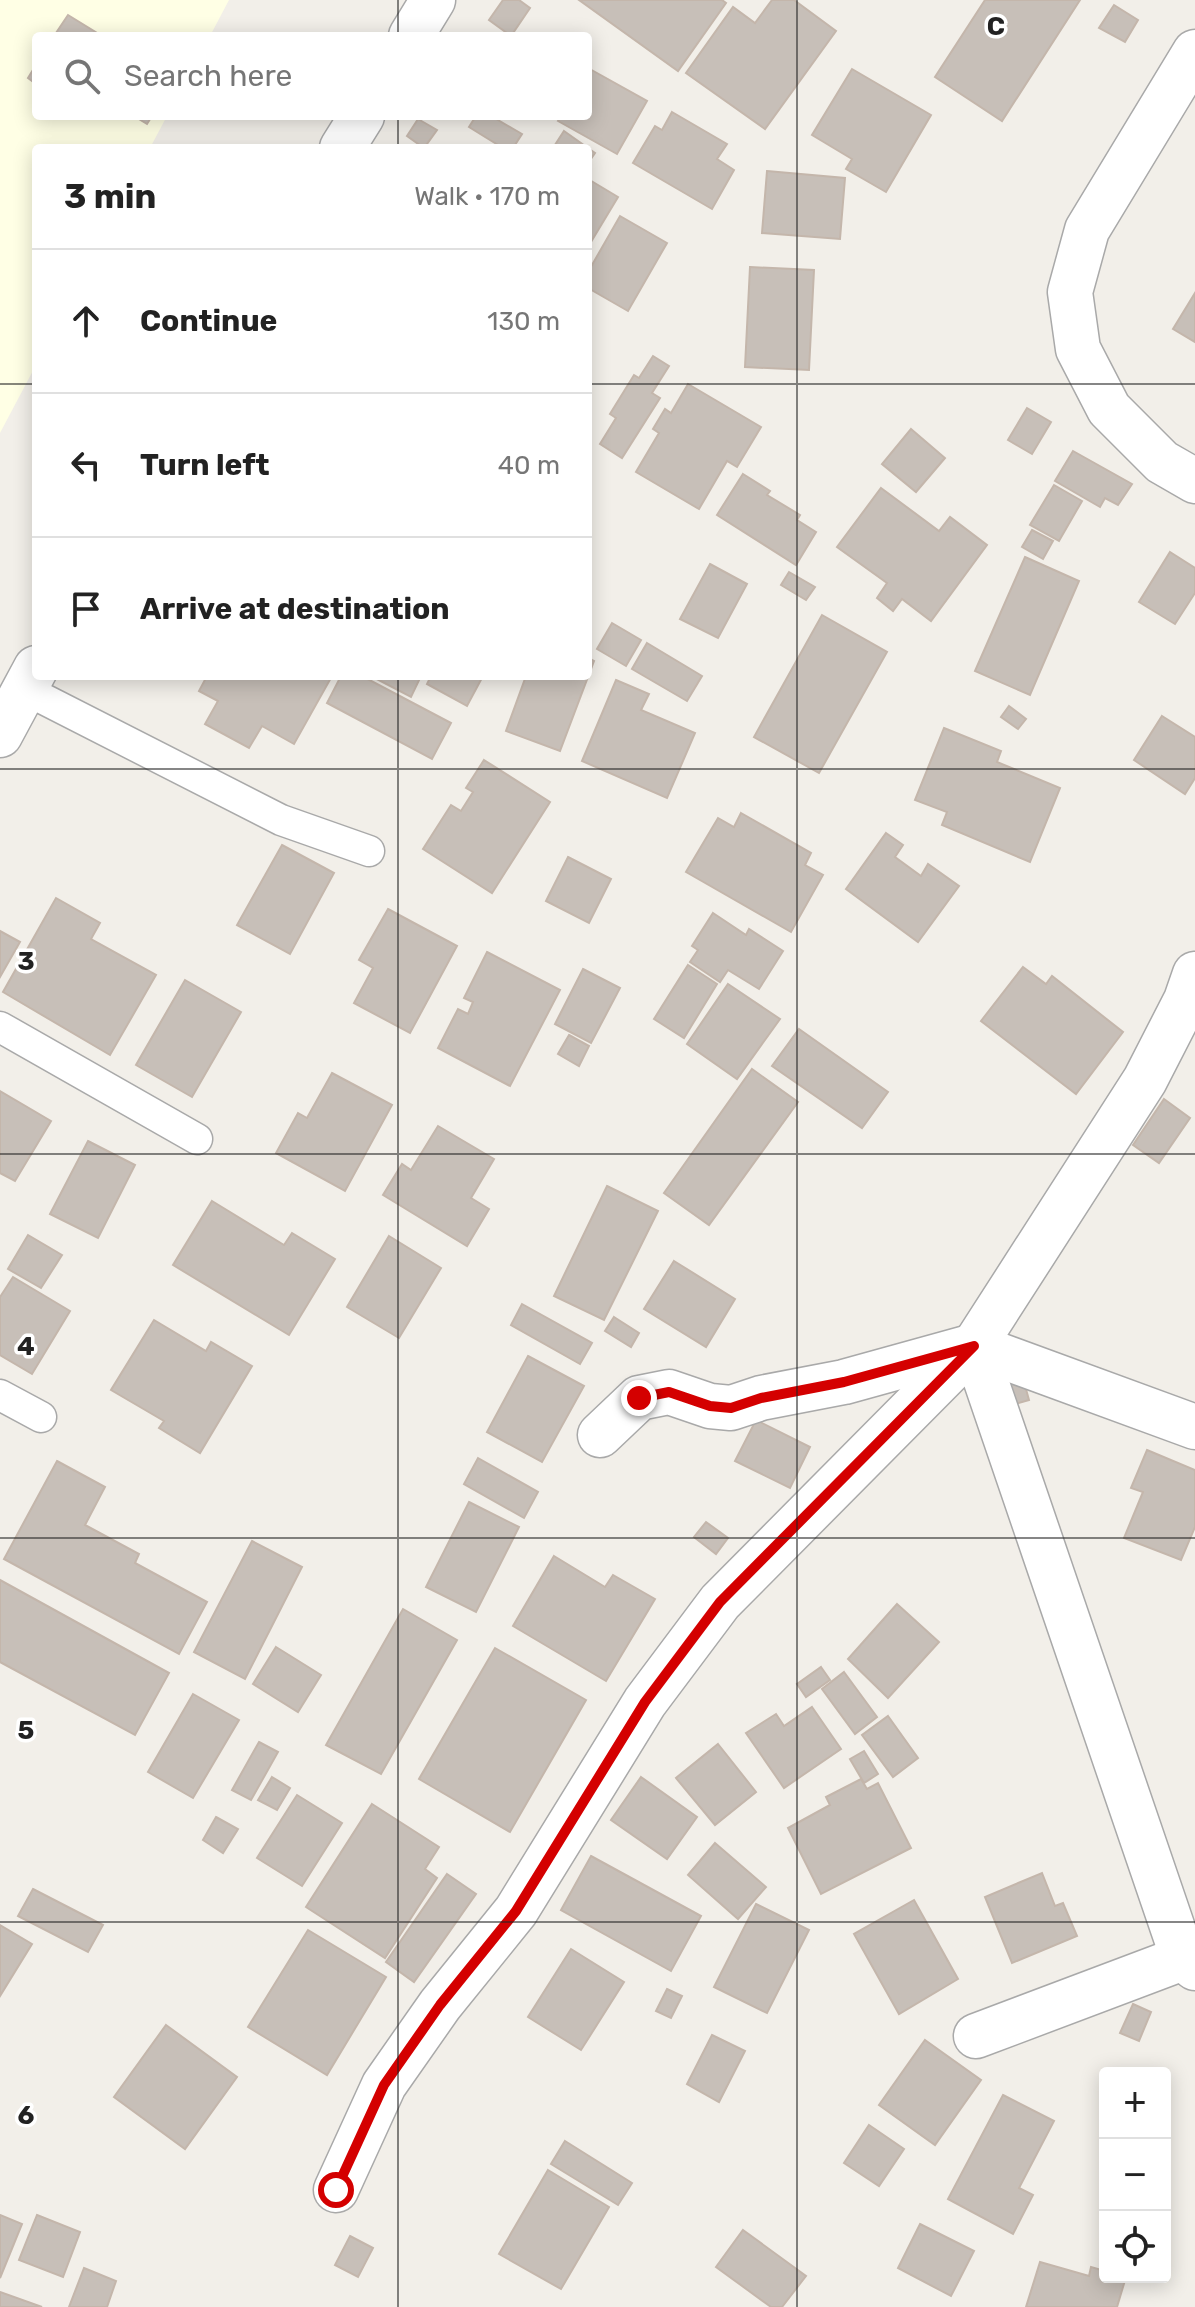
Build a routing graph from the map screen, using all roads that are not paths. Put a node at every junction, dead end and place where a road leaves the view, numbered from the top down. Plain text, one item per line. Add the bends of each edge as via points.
1 (433, 0) edge
2 (413, 32) edge
3 (1195, 52) edge
4 (360, 120) edge
5 (344, 144) edge
6 (1195, 481) edge
7 (30, 678) edge
8 (34, 680) edge
9 (0, 735) edge
10 (369, 851) dead end
11 (1195, 974) edge
12 (0, 1027) edge
13 (197, 1139) dead end
14 (974, 1346) junction
15 (0, 1395) edge
16 (41, 1417) dead end
17 (1195, 1427) edge
18 (600, 1435) dead end
19 (1189, 1963) edge
20 (976, 2036) dead end
21 (336, 2190) dead end

1 - 2 street
3 - 6 street via 1087,230 1070,292 1078,349 1109,409 1162,462
4 - 5 street
7 - 9 street
8 - 10 lane via 281,820
11 - 14 street via 1145,1080
12 - 13 lane
14 - 17 street
14 - 18 street via 731,1408 669,1392 639,1398
14 - 19 street
14 - 21 street via 720,1602 645,1702 516,1911 384,2085
15 - 16 lane
19 - 20 street

